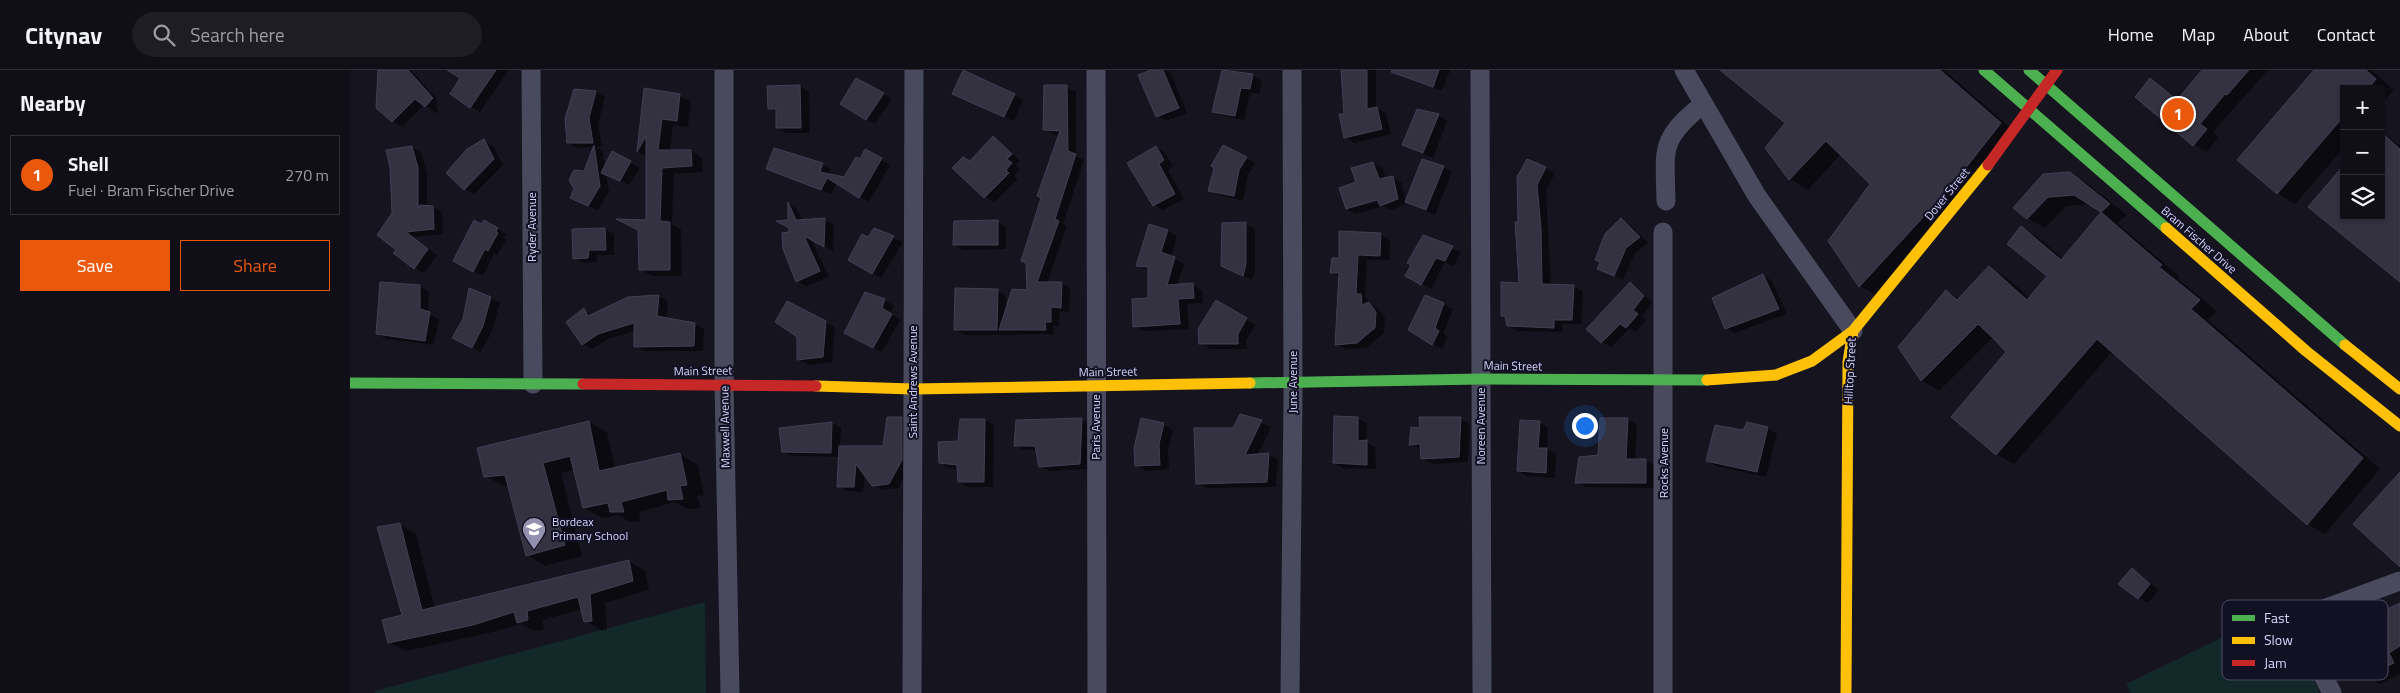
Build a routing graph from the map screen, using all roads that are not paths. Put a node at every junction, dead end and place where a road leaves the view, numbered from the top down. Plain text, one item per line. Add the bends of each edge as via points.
1 (531, 70) edge
2 (724, 70) edge
3 (914, 70) edge
4 (1096, 70) edge
5 (1292, 70) edge
6 (1480, 70) edge
7 (1684, 70) edge
8 (1984, 70) edge
9 (2030, 70) edge
10 (2057, 70) edge
11 (2046, 85) junction
12 (1704, 104) junction
13 (2028, 108) junction
14 (1666, 201) dead end
15 (1663, 232) dead end
16 (1853, 331) junction
17 (1481, 379) junction
18 (1664, 381) junction
19 (350, 383) edge
20 (1293, 383) junction
21 (533, 384) junction
22 (724, 384) junction
23 (1096, 386) junction
24 (913, 389) junction
25 (2400, 389) edge
26 (2400, 426) edge
27 (2400, 582) edge
28 (2350, 600) edge
29 (2325, 680) edge
30 (730, 693) edge
31 (912, 693) edge
32 (1097, 693) edge
33 (1290, 693) edge
34 (1482, 693) edge
35 (1663, 693) edge
36 (1846, 693) edge
37 (2332, 693) edge

1 - 21 street, Ryder Avenue
2 - 22 street, Maxwell Avenue
3 - 24 street, Saint Andrews Avenue
4 - 23 street, Paris Avenue
5 - 20 street, June Avenue
6 - 17 street, Noreen Avenue
7 - 12 street, Hilltop Street
8 - 13 street, Bram Fischer Drive
9 - 11 street, Bram Fischer Drive
10 - 11 street, Dover Street
11 - 13 street, Dover Street
11 - 25 street, Bram Fischer Drive via 2310,316
12 - 14 street via 1680,123 1670,136 1665,157
12 - 16 street, Hilltop Street via 1757,196
13 - 16 street, Dover Street via 2001,149
13 - 26 street, Bram Fischer Drive via 2306,351
15 - 18 street, Rocks Avenue
16 - 18 street, Main Street via 1812,361 1776,375
16 - 36 street, Hilltop Street via 1848,362
17 - 18 street, Main Street
17 - 20 street, Main Street
17 - 34 street, Noreen Avenue
18 - 35 street, Rocks Avenue
19 - 21 street, Main Street
20 - 23 street, Main Street
20 - 33 street, June Avenue
21 - 22 street, Main Street
22 - 24 street, Main Street
22 - 30 street, Maxwell Avenue
23 - 24 street, Main Street
23 - 32 street, Paris Avenue
24 - 31 street, Saint Andrews Avenue
27 - 28 street
29 - 37 street

